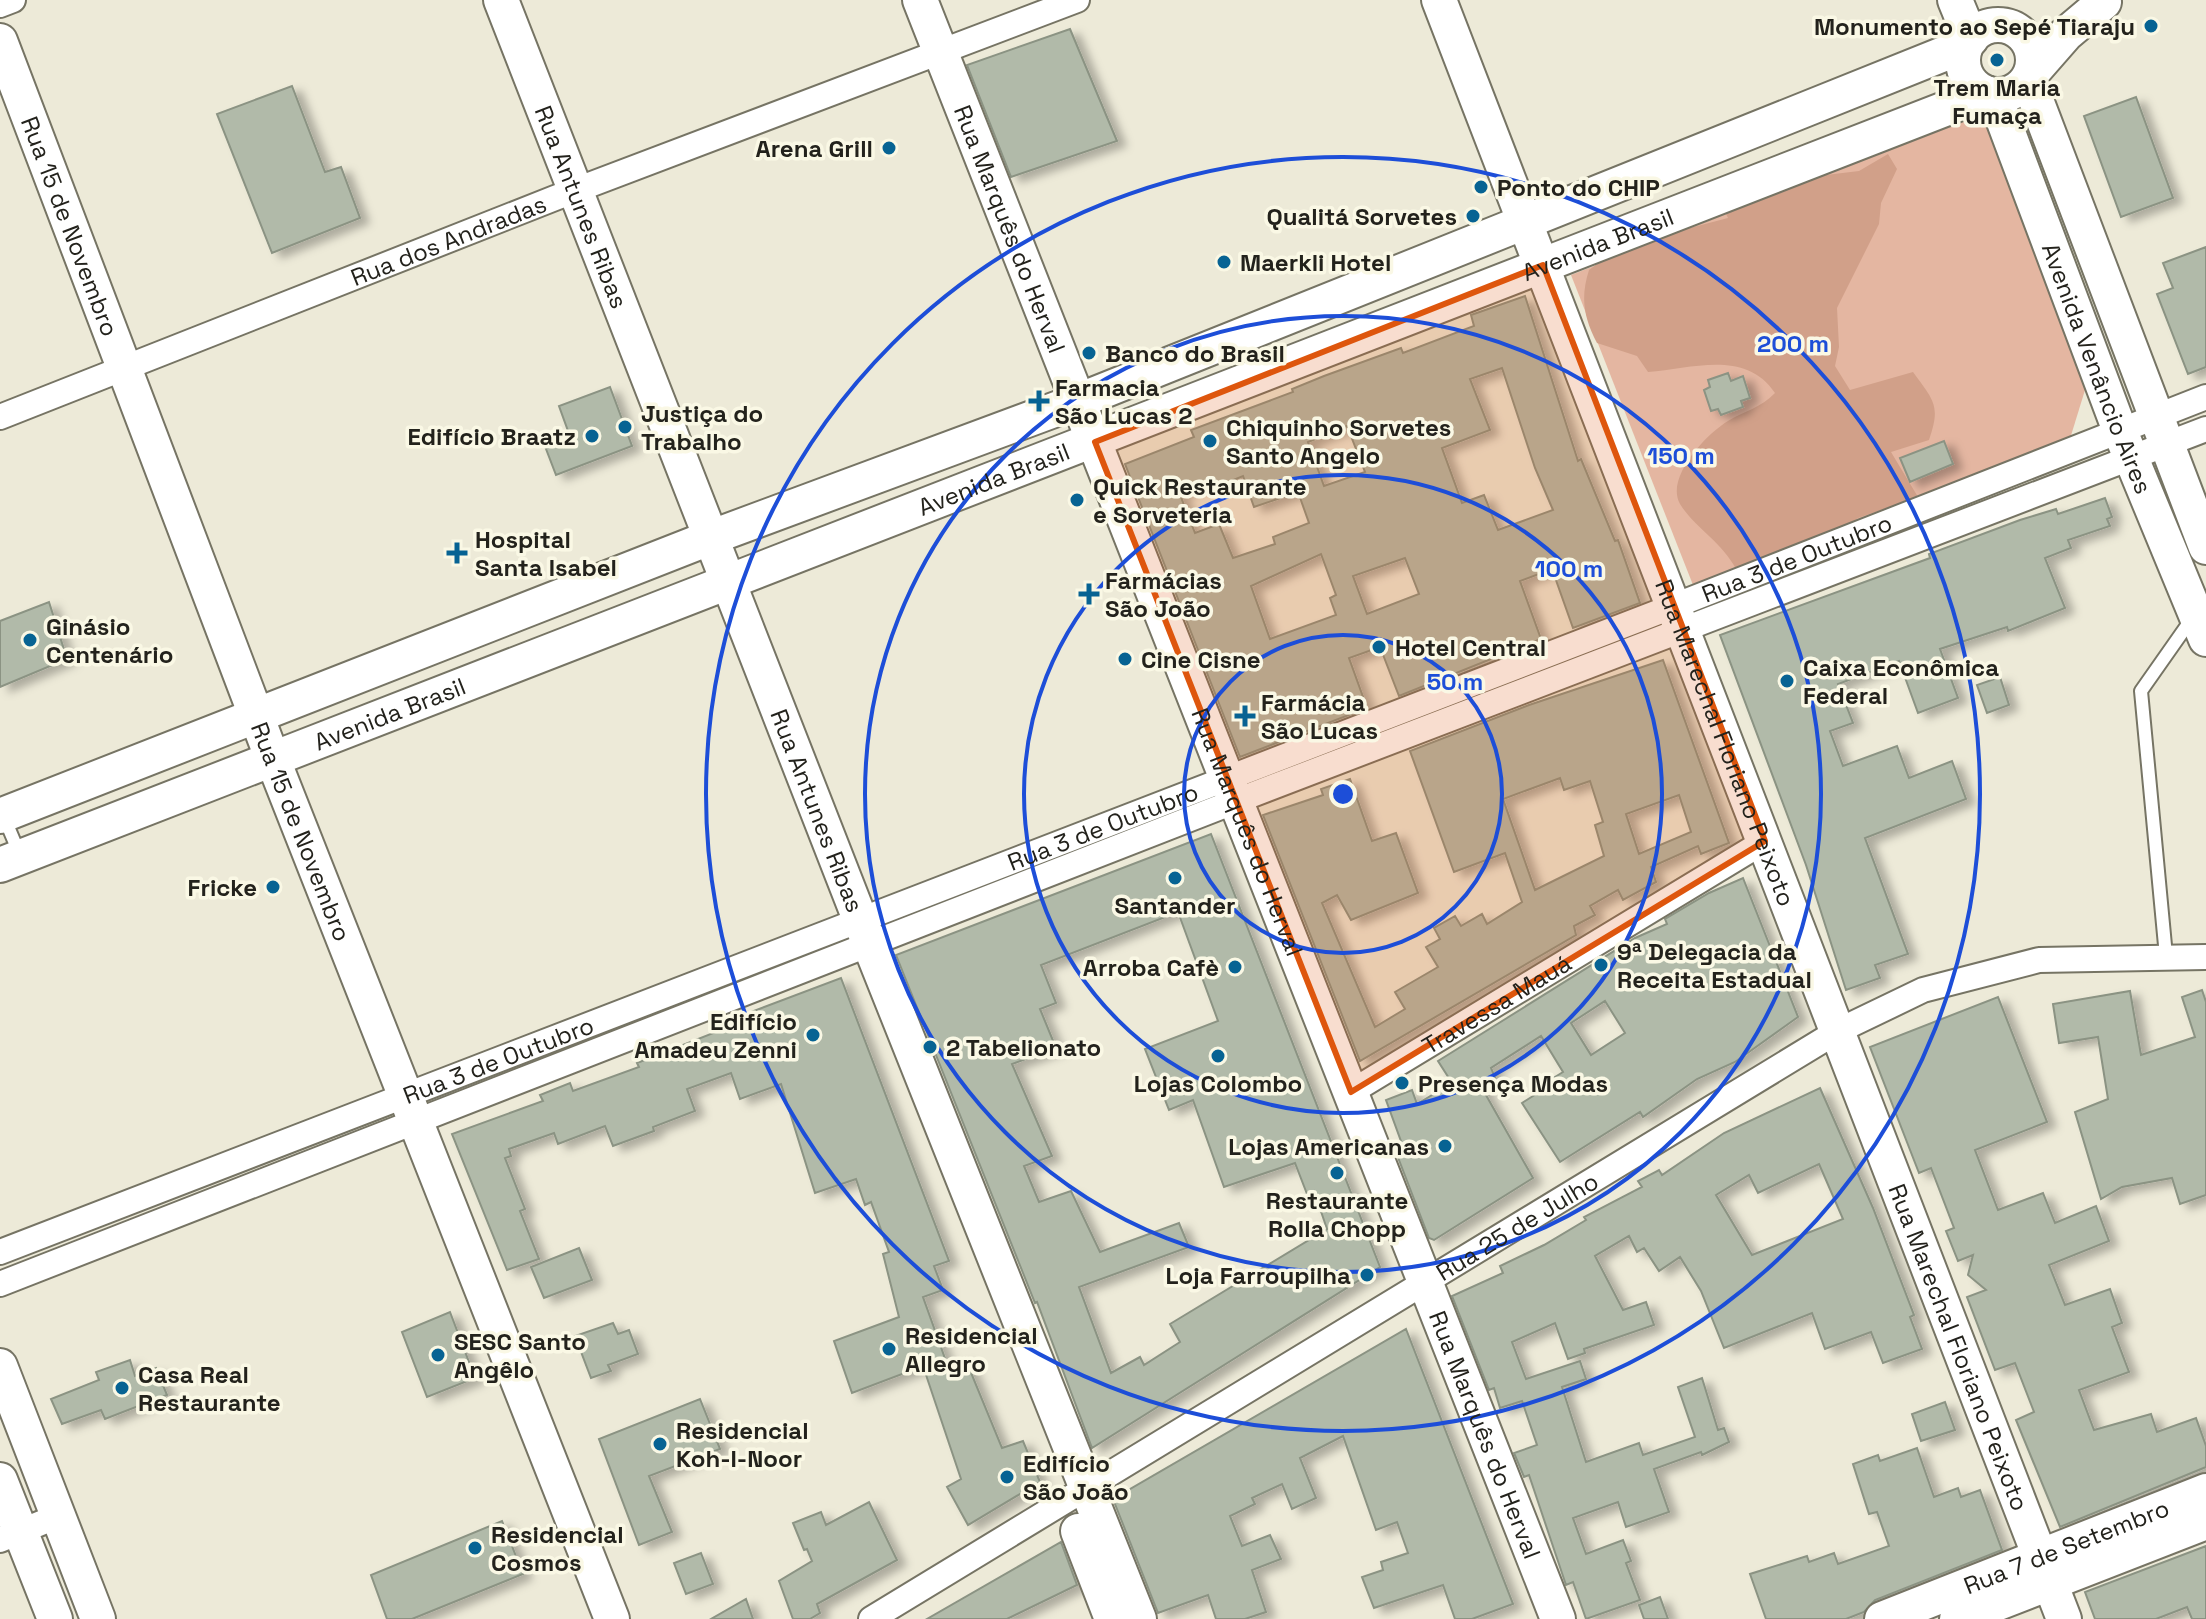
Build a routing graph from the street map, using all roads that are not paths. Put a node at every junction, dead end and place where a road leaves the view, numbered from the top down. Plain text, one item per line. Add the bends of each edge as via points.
1 (13, 0) edge
2 (484, 0) edge
3 (920, 0) edge
4 (1077, 0) edge
5 (1439, 0) edge
6 (1955, 0) edge
7 (2107, 1) edge
8 (0, 5) edge
9 (1989, 27) edge
10 (0, 41) edge
11 (941, 52) junction
12 (2030, 76) junction
13 (1990, 94) junction
14 (1734, 138) junction
15 (1751, 187) junction
16 (566, 194) junction
17 (1526, 221) junction
18 (1543, 265) junction
19 (126, 369) junction
20 (2206, 397) edge
21 (1078, 401) junction
22 (0, 417) edge
23 (2206, 429) edge
24 (2159, 431) junction
25 (1095, 442) junction
26 (2125, 444) junction
27 (701, 542) junction
28 (2206, 547) edge
29 (719, 587) junction
30 (1679, 618) junction
31 (2201, 626) edge
32 (478, 628) junction
33 (497, 673) junction
34 (1411, 708) junction
35 (258, 714) junction
36 (1419, 732) junction
37 (273, 760) junction
38 (1232, 790) junction
39 (1, 813) edge
40 (1765, 841) junction
41 (10, 861) edge
42 (856, 937) junction
43 (2166, 956) junction
44 (2206, 957) edge
45 (1838, 1031) junction
46 (1351, 1092) junction
47 (412, 1107) junction
48 (215, 1169) junction
49 (225, 1196) junction
50 (0, 1252) edge
51 (1425, 1282) junction
52 (0, 1284) edge
53 (0, 1366) edge
54 (0, 1480) edge
55 (2206, 1491) edge
56 (1076, 1496) junction
57 (58, 1516) junction
58 (2206, 1522) edge
59 (10, 1536) edge
60 (2045, 1570) junction
61 (55, 1619) edge
62 (98, 1619) edge
63 (612, 1619) edge
64 (871, 1619) edge
65 (1112, 1619) edge
66 (1139, 1619) edge
67 (1558, 1619) edge
68 (1882, 1619) edge
69 (1957, 1619) edge
70 (2064, 1619) edge

1 - 8 street
2 - 16 street, Rua Antunes Ribas
3 - 11 street, Rua Marquês do Herval
4 - 11 street, Rua dos Andradas
5 - 17 street, Rua Marechal Floriano Peixoto
6 - 9 street, Avenida Venâncio Aires
7 - 9 street, Avenida Brasil
7 - 12 street via 2066,34
9 - 12 street, Avenida Venâncio Aires via 2032,47
9 - 13 street, Avenida Venâncio Aires via 1963,59 1974,86
9 - 14 street, Avenida Brasil
10 - 19 street, Rua 15 de Novembro
11 - 16 street, Rua dos Andradas
11 - 21 street, Rua Marquês do Herval
12 - 13 street via 2012,93
12 - 24 street, Avenida Venâncio Aires
13 - 15 street, Avenida Brasil
13 - 26 street, Avenida Venâncio Aires
14 - 15 street
14 - 17 street, Avenida Brasil
15 - 18 street, Avenida Brasil
16 - 19 street, Rua dos Andradas
16 - 27 street, Rua Antunes Ribas
17 - 18 street, Rua Marechal Floriano Peixoto
17 - 21 street, Avenida Brasil
18 - 25 street, Avenida Brasil
18 - 30 street, Rua Marechal Floriano Peixoto
19 - 22 street, Rua dos Andradas
19 - 35 street, Rua 15 de Novembro
20 - 24 street, Rua 3 de Outubro
21 - 25 street, Rua Marquês do Herval
21 - 27 street, Avenida Brasil
23 - 24 street, Rua 3 de Outubro
24 - 26 street, Rua 3 de Outubro
24 - 28 street, Avenida Venâncio Aires
25 - 29 street, Avenida Brasil
25 - 38 street, Rua Marquês do Herval
26 - 30 street, Rua 3 de Outubro
26 - 31 street, Avenida Venâncio Aires
27 - 29 street, Rua Antunes Ribas
27 - 32 street, Avenida Brasil
29 - 33 street, Avenida Brasil
29 - 42 street, Rua Antunes Ribas
30 - 34 street, Rua 3 de Outubro
30 - 36 street, Rua 3 de Outubro
30 - 40 street, Rua Marechal Floriano Peixoto
31 - 43 lane via 2141,691
32 - 33 street
32 - 35 street, Avenida Brasil
33 - 37 street, Avenida Brasil
34 - 36 street
34 - 38 street, Rua 3 de Outubro
35 - 37 street, Rua 15 de Novembro
35 - 39 street, Avenida Brasil
36 - 38 street, Rua 3 de Outubro
37 - 41 street, Avenida Brasil
37 - 47 street, Rua 15 de Novembro
38 - 42 street, Rua 3 de Outubro
38 - 46 street, Rua Marquês do Herval
39 - 41 lane
40 - 45 street, Rua Marechal Floriano Peixoto
40 - 46 street, Travessa Mauá
42 - 47 street, Rua 3 de Outubro
42 - 56 street, Rua Antunes Ribas
43 - 44 street, Rua 25 de Julho
43 - 45 street, Rua 25 de Julho via 2039,960 1984,972 1923,990
45 - 51 street, Rua 25 de Julho
45 - 60 street, Rua Marechal Floriano Peixoto
46 - 51 street, Rua Marquês do Herval
47 - 48 street, Rua 3 de Outubro
47 - 49 street, Rua 3 de Outubro
47 - 63 street, Rua 15 de Novembro
48 - 49 street
48 - 50 street, Rua 3 de Outubro
49 - 52 street, Rua 3 de Outubro
51 - 56 street, Rua 25 de Julho
51 - 67 street, Rua Marquês do Herval
53 - 57 street
54 - 59 street
55 - 60 street, Rua 7 de Setembro
56 - 64 street, Rua 25 de Julho
56 - 65 street, Rua Antunes Ribas
56 - 66 street, Rua Antunes Ribas
57 - 59 street
57 - 62 street
58 - 60 street, Rua 7 de Setembro
59 - 61 street
60 - 68 street, Rua 7 de Setembro
60 - 69 street, Rua 7 de Setembro
60 - 70 street, Rua Marechal Floriano Peixoto

